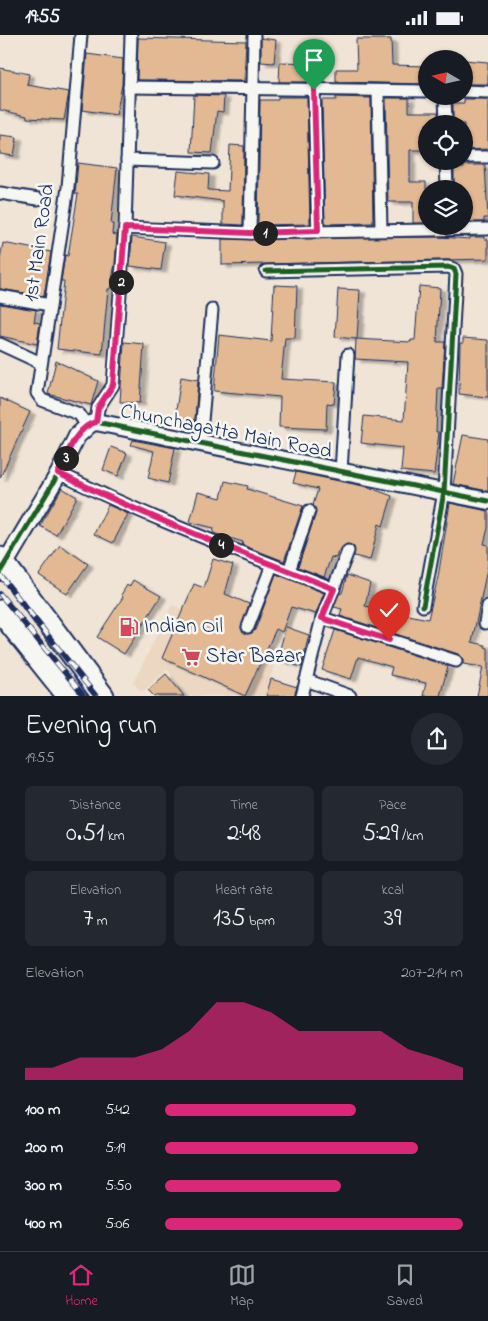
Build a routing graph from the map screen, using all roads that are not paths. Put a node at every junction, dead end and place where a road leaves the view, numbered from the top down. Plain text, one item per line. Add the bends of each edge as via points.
1 (81, 35) edge
2 (131, 35) edge
3 (254, 35) edge
4 (129, 87) junction
5 (252, 90) junction
6 (314, 90) junction
7 (378, 91) junction
8 (418, 91) edge
9 (473, 91) edge
10 (488, 92) edge
11 (473, 157) edge
12 (488, 157) edge
13 (127, 160) junction
14 (213, 163) dead end
15 (0, 193) edge
16 (38, 199) dead end
17 (125, 228) junction
18 (418, 229) edge
19 (473, 229) edge
20 (488, 229) edge
21 (381, 230) junction
22 (318, 231) junction
23 (250, 233) junction
24 (266, 271) dead end
25 (0, 296) edge
26 (50, 305) junction
27 (212, 310) dead end
28 (0, 344) edge
29 (348, 355) dead end
30 (41, 363) junction
31 (91, 424) junction
32 (200, 443) junction
33 (341, 471) junction
34 (58, 473) junction
35 (444, 492) junction
36 (488, 501) edge
37 (309, 511) dead end
38 (348, 551) dead end
39 (2, 565) edge
40 (272, 565) junction
41 (289, 571) junction
42 (334, 589) junction
43 (423, 606) dead end
44 (488, 606) edge
45 (0, 611) edge
46 (322, 618) junction
47 (485, 623) dead end
48 (248, 627) dead end
49 (456, 661) dead end
50 (306, 680) junction
51 (68, 696) edge
52 (103, 696) edge
53 (302, 696) edge
54 (350, 696) edge

1 - 26 street, 1st Main Road via 68,187
2 - 4 street
3 - 5 street
4 - 5 street
4 - 13 street
5 - 6 street
5 - 23 street
6 - 7 street
6 - 22 street
7 - 8 street
7 - 21 street
9 - 10 street
11 - 12 street
13 - 14 street
13 - 17 street
15 - 16 street
17 - 23 street
17 - 31 street via 113,385
18 - 21 street
19 - 20 street
21 - 22 street
22 - 23 street
24 - 35 street via 454,269
25 - 26 street
26 - 30 street, 1st Main Road
27 - 32 street
28 - 30 street
29 - 33 street
30 - 31 street, 1st Main Road via 38,397 79,413
31 - 32 street, Chunchagatta Main Road
31 - 34 street, Chunchagatta Main Road via 77,436
32 - 33 street, Chunchagatta Main Road
33 - 35 street, Chunchagatta Main Road
34 - 39 street, Chunchagatta Main Road
34 - 40 street via 201,538
35 - 36 street, Chunchagatta Main Road
35 - 43 street
37 - 41 street
38 - 42 street
39 - 52 highway
40 - 41 street
40 - 48 street
41 - 42 street
42 - 46 street
44 - 47 street
45 - 51 highway
46 - 49 street
46 - 50 street
50 - 53 street
50 - 54 street

